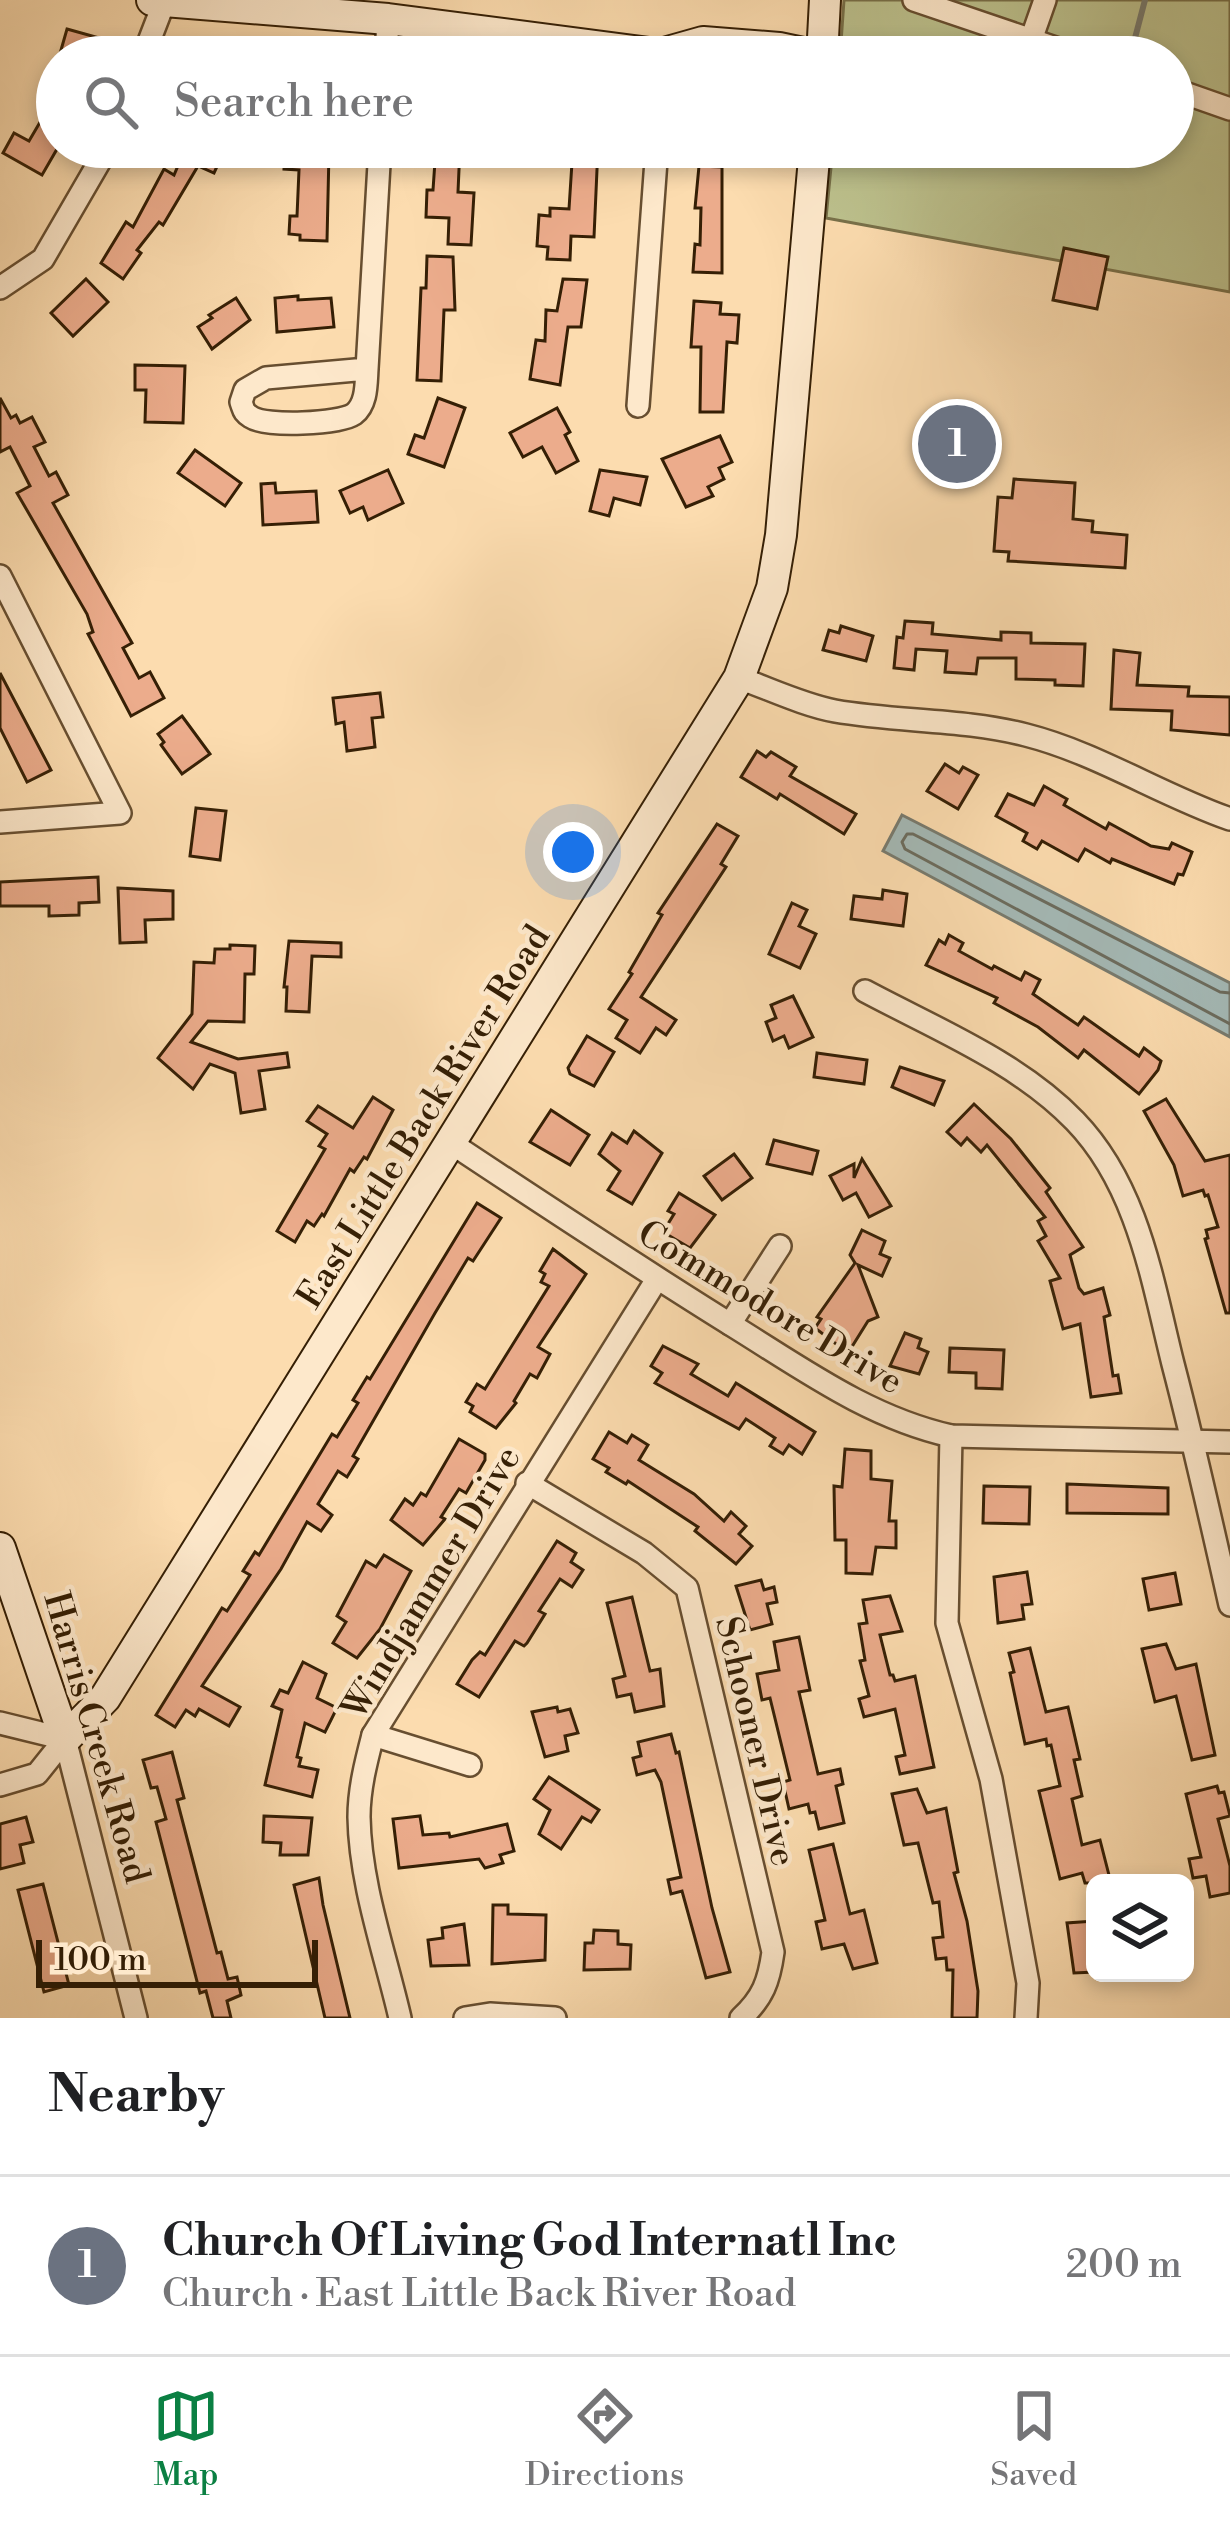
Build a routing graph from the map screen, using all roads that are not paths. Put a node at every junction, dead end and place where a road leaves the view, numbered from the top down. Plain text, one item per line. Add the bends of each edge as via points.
1 (152, 0) edge
2 (825, 0) edge
3 (914, 0) edge
4 (1045, 0) edge
5 (165, 1) edge
6 (388, 19) junction
7 (151, 36) edge
8 (387, 36) edge
9 (517, 36) edge
10 (823, 36) edge
11 (1019, 36) edge
12 (1032, 36) edge
13 (1194, 96) edge
14 (1230, 109) edge
15 (96, 168) edge
16 (379, 168) edge
17 (655, 168) edge
18 (813, 168) edge
19 (0, 288) edge
20 (367, 369) junction
21 (638, 406) dead end
22 (0, 576) edge
23 (739, 678) junction
24 (1230, 819) edge
25 (0, 822) edge
26 (865, 991) dead end
27 (451, 1143) junction
28 (780, 1246) dead end
29 (657, 1279) junction
30 (730, 1324) junction
31 (951, 1436) junction
32 (1193, 1441) junction
33 (1230, 1442) edge
34 (527, 1483) junction
35 (0, 1548) edge
36 (1230, 1605) edge
37 (0, 1723) edge
38 (374, 1735) junction
39 (65, 1739) junction
40 (470, 1765) dead end
41 (0, 1785) edge
42 (136, 2018) edge
43 (400, 2018) edge
44 (465, 2018) edge
45 (555, 2018) edge
46 (741, 2018) edge
47 (1026, 2018) edge

1 - 5 street
2 - 10 street
3 - 11 street
4 - 12 street
5 - 6 street
5 - 7 street
6 - 8 street
6 - 9 street
13 - 14 street
15 - 19 street via 43,259
16 - 20 street
17 - 21 street
18 - 23 street, East Little Back River Road via 782,535
20 - 20 street via 361,405 338,420 268,424 241,402 266,378
22 - 25 street via 120,813
23 - 24 street via 830,710 1026,735
23 - 27 street, East Little Back River Road
26 - 32 street via 1006,1066 1076,1121 1108,1164 1131,1207
27 - 29 street, Commodore Drive
27 - 39 street, East Little Back River Road via 106,1698
28 - 30 street
29 - 30 street, Commodore Drive
29 - 34 street, Windjammer Drive
30 - 31 street, Commodore Drive via 861,1405
31 - 32 street, Commodore Drive
31 - 47 street via 947,1623 991,1778 1028,1983
32 - 33 street, Commodore Drive
32 - 36 street
34 - 38 street, Windjammer Drive
34 - 46 street, Schooner Drive via 687,1588 773,1952 760,2000
35 - 39 street, Harris Creek Road
37 - 39 street
38 - 40 street
38 - 43 street, Windjammer Drive via 359,1816 363,1864
39 - 41 street, East Little Back River Road via 37,1774
39 - 42 street, Harris Creek Road
44 - 45 street

